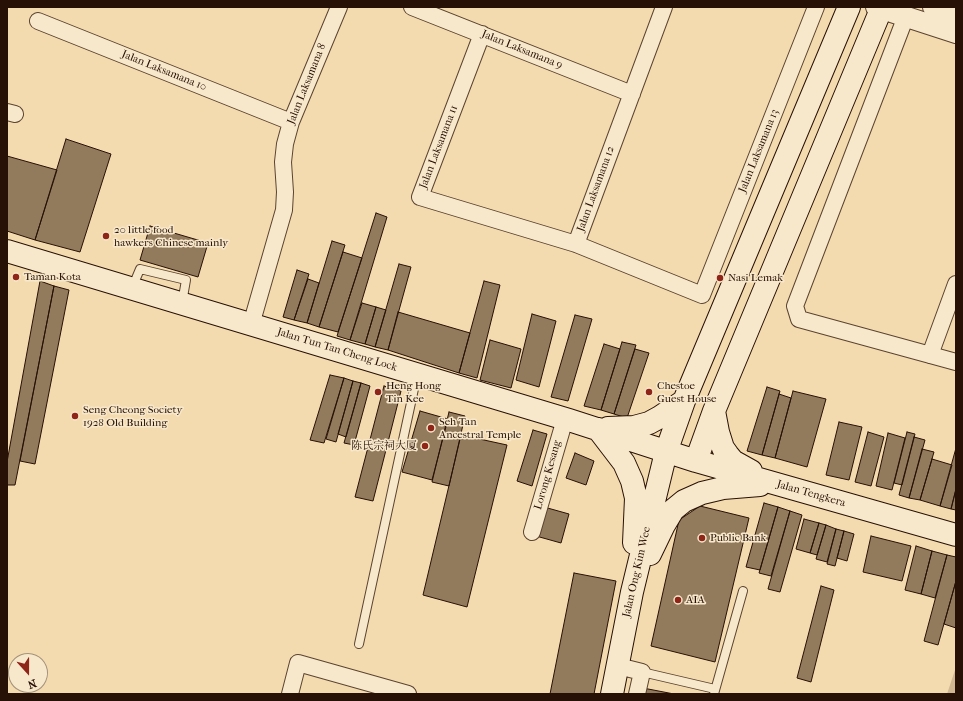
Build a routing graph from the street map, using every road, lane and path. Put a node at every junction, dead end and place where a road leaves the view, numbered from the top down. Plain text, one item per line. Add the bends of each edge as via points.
1 (339, 7) edge
2 (412, 7) edge
3 (664, 7) edge
4 (816, 7) edge
5 (849, 7) edge
6 (933, 7) edge
7 (880, 8) edge
8 (906, 16) junction
9 (956, 16) edge
10 (38, 21) dead end
11 (956, 33) edge
12 (482, 34) junction
13 (632, 94) junction
14 (291, 122) junction
15 (576, 244) junction
16 (7, 251) edge
17 (956, 284) edge
18 (702, 294) joint
19 (250, 324) junction
20 (930, 355) junction
21 (956, 362) edge
22 (417, 374) junction
23 (684, 401) junction
24 (714, 411) junction
25 (565, 419) junction
26 (598, 429) junction
27 (666, 452) junction
28 (696, 461) junction
29 (775, 484) junction
30 (532, 532) dead end
31 (956, 535) edge
32 (743, 591) dead end
33 (632, 592) junction
34 (359, 644) dead end
35 (618, 666) junction
36 (642, 672) junction
37 (714, 692) edge
38 (290, 694) edge
39 (408, 694) edge
40 (612, 694) edge
41 (637, 694) edge

1 - 14 street, Jalan Laksamana 8
2 - 12 street, Jalan Laksamana 9
3 - 13 street, Jalan Laksamana 12
4 - 18 street, Jalan Laksamana 13
5 - 23 main road, Jalan Ong Kim Wee
6 - 9 street
7 - 8 street
7 - 24 main road
8 - 11 street
8 - 20 street via 795,306 799,319
10 - 14 street, Jalan Laksamana 10
12 - 13 street, Jalan Laksamana 9
12 - 15 street, Jalan Laksamana 11 via 420,197
13 - 15 street, Jalan Laksamana 12
14 - 19 street, Jalan Laksamana 8 via 283,162 284,210
15 - 18 street, Jalan Laksamana 12
16 - 19 main road, Jalan Tun Tan Cheng Lock
17 - 20 street
19 - 22 main road, Jalan Tun Tan Cheng Lock
20 - 21 street
22 - 25 main road, Jalan Tun Tan Cheng Lock
22 - 34 lane
23 - 26 main road via 660,417 634,427
23 - 27 main road, Jalan Ong Kim Wee
24 - 28 main road
24 - 29 main road via 723,448 733,461
25 - 26 main road, Jalan Tun Tan Cheng Lock
25 - 30 street, Lorong Kesang
26 - 27 main road, Jalan Tun Tan Cheng Lock
26 - 33 main road via 624,463 636,498
27 - 28 main road, Jalan Tengkera
27 - 33 main road, Jalan Ong Kim Wee
28 - 29 main road, Jalan Tengkera
29 - 31 main road, Jalan Tengkera
29 - 33 main road via 723,488 684,501 664,525
32 - 37 lane
33 - 35 main road, Jalan Ong Kim Wee
35 - 36 street
35 - 40 main road, Jalan Ong Kim Wee
36 - 37 lane
36 - 41 street
38 - 39 street via 298,663

